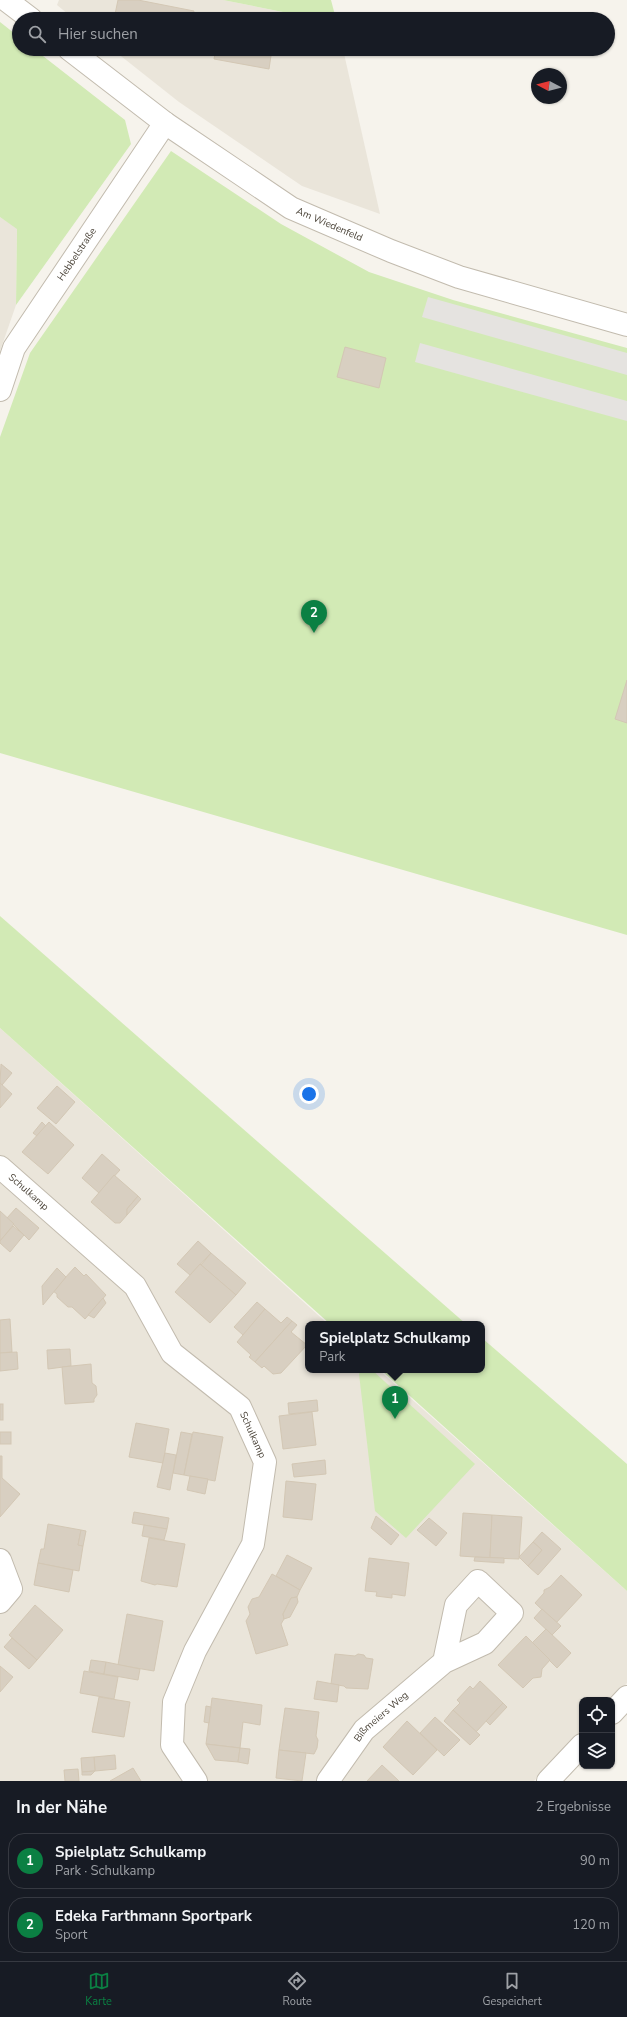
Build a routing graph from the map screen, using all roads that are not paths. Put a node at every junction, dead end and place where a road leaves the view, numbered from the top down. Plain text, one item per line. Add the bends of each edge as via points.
1 (6, 0) edge
2 (22, 12) edge
3 (78, 56) edge
4 (165, 123) junction
5 (627, 325) edge
6 (0, 390) edge
7 (0, 1167) edge
8 (0, 1560) edge
9 (0, 1602) edge
10 (444, 1662) dead end
11 (627, 1697) edge
12 (615, 1710) edge
13 (579, 1747) edge
14 (196, 1781) edge
15 (328, 1781) edge
16 (548, 1781) edge

1 - 2 street
3 - 4 street, Am Wiedenfeld
4 - 5 street, Am Wiedenfeld via 292,208 459,277
4 - 6 street, Hebbelstraße via 14,348
7 - 14 street, Schulkamp via 135,1286 172,1353 240,1407 265,1462 253,1544 195,1651 174,1702 172,1745
8 - 9 street via 11,1588
10 - 15 street, Bißmeiers Weg via 364,1730
11 - 12 street
13 - 16 street

